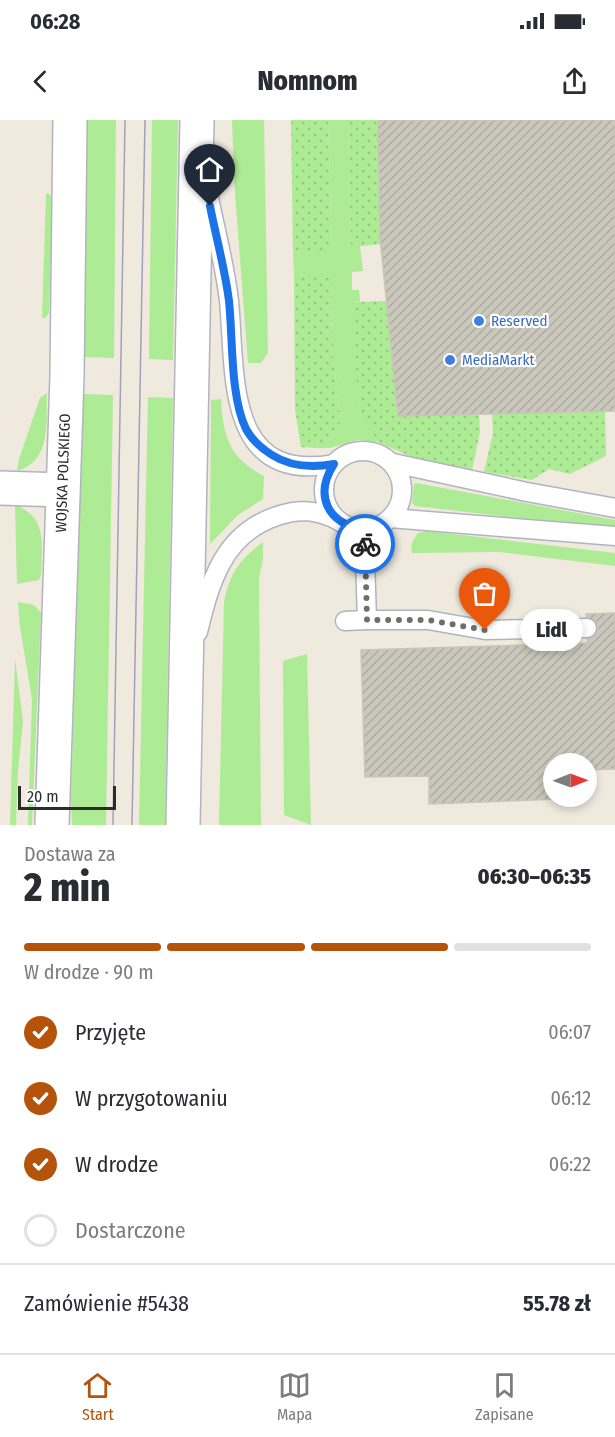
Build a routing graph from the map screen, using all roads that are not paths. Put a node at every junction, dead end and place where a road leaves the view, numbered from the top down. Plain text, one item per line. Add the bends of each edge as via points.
1 (70, 120) edge
2 (197, 128) edge
3 (393, 463) junction
4 (334, 464) junction
5 (0, 488) edge
6 (62, 490) junction
7 (615, 507) edge
8 (390, 518) junction
9 (339, 521) junction
10 (364, 529) junction
11 (615, 536) edge
12 (367, 620) junction
13 (345, 621) dead end
14 (587, 628) dead end
15 (185, 687) junction
16 (52, 825) edge
17 (183, 825) edge

1 - 6 street, WOJSKA POLSKIEGO
2 - 4 lane via 229,298 236,381 246,428 255,442 282,461 316,467
2 - 15 street
3 - 4 lane via 374,452 363,451 342,456
3 - 7 lane
3 - 8 lane via 399,472 402,494 400,505
4 - 9 lane via 327,475 325,500
5 - 6 street
6 - 16 street, WOJSKA POLSKIEGO
8 - 10 lane via 375,528
8 - 11 lane
9 - 10 lane
9 - 15 lane via 307,510 290,512 253,526 236,541 207,595
10 - 12 lane
12 - 13 lane
12 - 14 lane via 428,620 485,630
15 - 17 street

